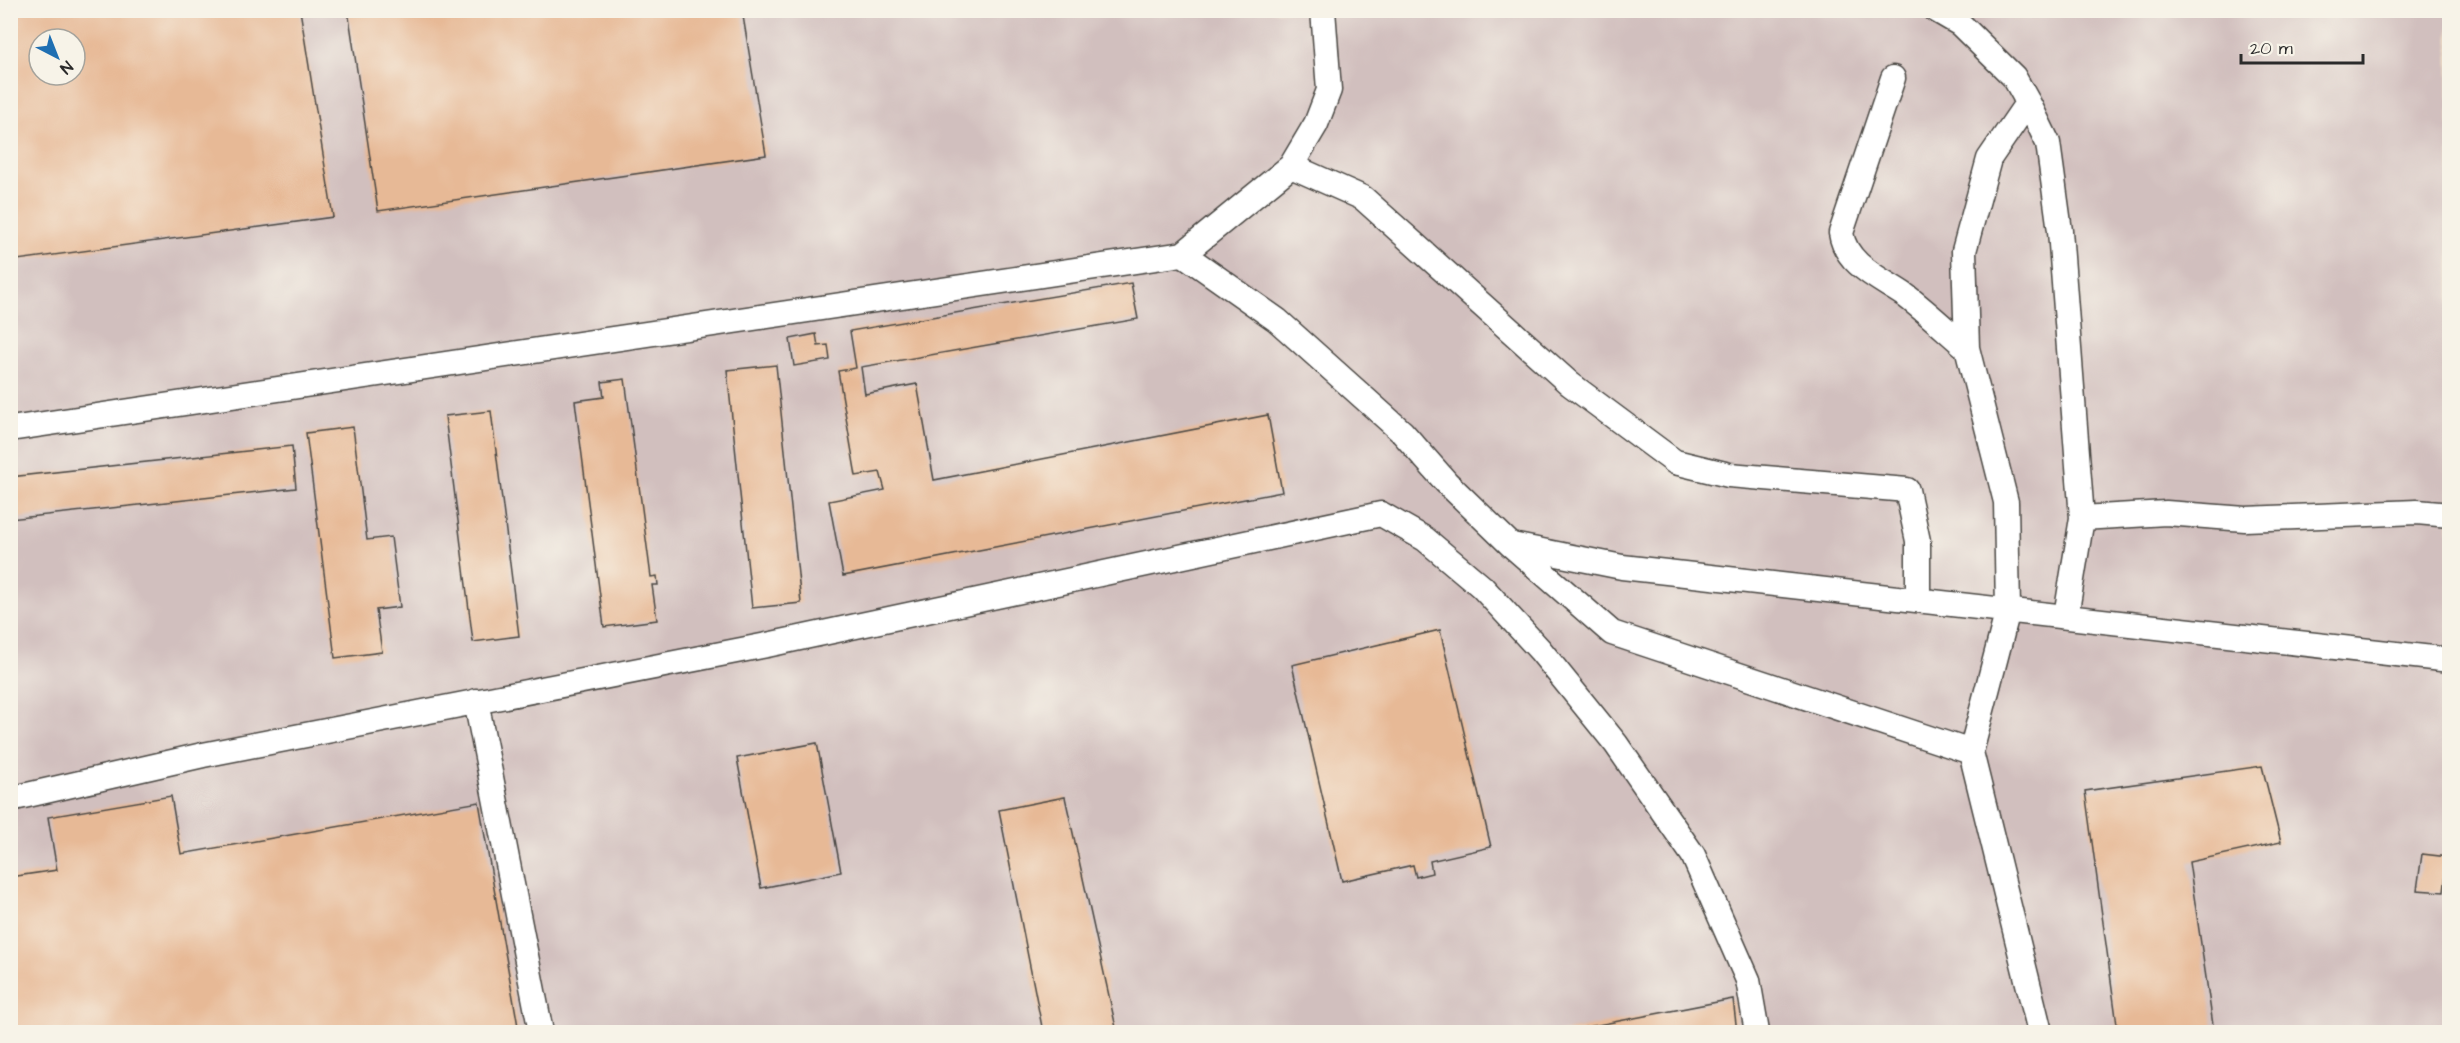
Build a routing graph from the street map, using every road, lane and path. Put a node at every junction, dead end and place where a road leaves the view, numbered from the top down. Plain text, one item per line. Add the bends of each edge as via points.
1 (1323, 10) edge
2 (1936, 10) edge
3 (1893, 78) dead end
4 (2028, 102) junction
5 (1291, 166) junction
6 (1183, 254) junction
7 (1967, 348) junction
8 (10, 429) edge
9 (2450, 515) edge
10 (2082, 518) junction
11 (1510, 544) junction
12 (1918, 599) junction
13 (2008, 610) junction
14 (2066, 616) junction
15 (2450, 660) edge
16 (476, 701) junction
17 (1971, 752) junction
18 (10, 799) edge
19 (541, 1032) edge
20 (1757, 1032) edge
21 (2040, 1032) edge

1 - 5 lane via 1329,90 1316,124
2 - 4 lane via 1960,24 2013,77
3 - 7 lane via 1841,233 1843,247 1866,271 1906,296
4 - 7 lane via 1989,159 1964,251
4 - 10 lane via 2048,143 2060,231
5 - 6 lane
5 - 12 lane via 1364,198 1570,384 1675,462 1729,475 1907,490 1918,541
6 - 8 lane
6 - 11 lane via 1285,327 1402,432 1446,482
7 - 13 lane via 2006,502
9 - 10 lane via 2417,512 2245,519 2166,513
10 - 14 lane
11 - 12 lane via 1622,567
11 - 17 lane via 1612,633
12 - 13 lane
13 - 14 lane
13 - 17 lane
14 - 15 lane
16 - 18 lane via 203,754
16 - 19 lane
16 - 20 lane via 767,645 1381,514 1425,539 1482,587 1540,650 1616,744 1693,855 1748,980
17 - 21 lane

